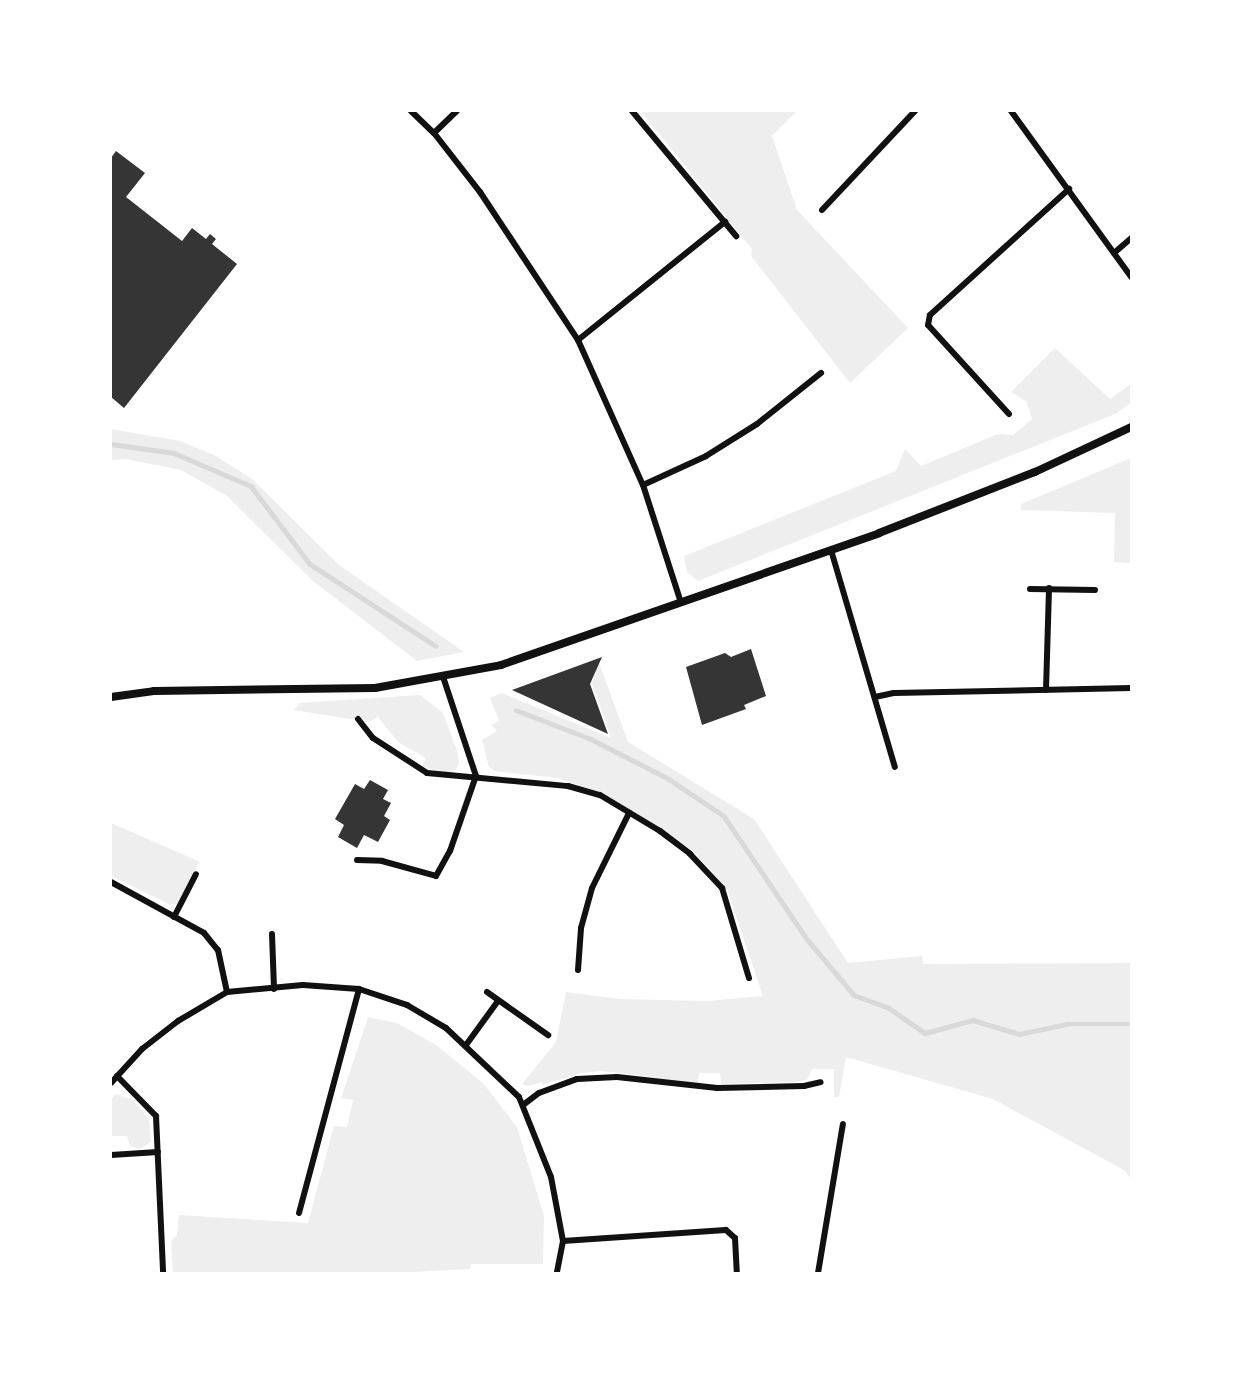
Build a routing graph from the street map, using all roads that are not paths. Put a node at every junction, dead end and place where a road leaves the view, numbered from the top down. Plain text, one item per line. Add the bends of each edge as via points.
1 (411, 111) edge
2 (457, 111) edge
3 (632, 111) edge
4 (915, 111) edge
5 (1015, 112) edge
6 (434, 132) junction
7 (1069, 189) junction
8 (822, 210) dead end
9 (725, 222) junction
10 (736, 236) dead end
11 (1131, 238) edge
12 (1113, 253) junction
13 (1131, 277) edge
14 (578, 340) junction
15 (821, 373) dead end
16 (1009, 414) dead end
17 (1131, 427) edge
18 (643, 485) junction
19 (831, 550) junction
20 (1048, 588) junction
21 (1029, 589) dead end
22 (1095, 590) dead end
23 (681, 603) junction
24 (443, 677) junction
25 (1131, 688) edge
26 (1046, 690) junction
27 (111, 697) edge
28 (875, 698) junction
29 (358, 719) dead end
30 (895, 767) dead end
31 (476, 776) junction
32 (629, 813) junction
33 (357, 860) dead end
34 (196, 874) dead end
35 (111, 882) edge
36 (174, 916) junction
37 (272, 934) dead end
38 (578, 970) dead end
39 (749, 978) dead end
40 (274, 989) junction
41 (359, 989) junction
42 (227, 992) junction
43 (487, 992) dead end
44 (498, 1001) junction
45 (548, 1035) dead end
46 (466, 1045) junction
47 (117, 1076) junction
48 (821, 1082) dead end
49 (111, 1083) edge
50 (523, 1105) junction
51 (843, 1124) dead end
52 (158, 1152) junction
53 (111, 1155) edge
54 (299, 1213) dead end
55 (563, 1241) junction
56 (164, 1273) edge
57 (557, 1273) edge
58 (737, 1273) edge
59 (818, 1273) edge

1 - 6 street
2 - 6 street
3 - 9 street
4 - 8 street
5 - 7 street
6 - 14 street via 480,192
7 - 12 street
7 - 16 street via 930,315 928,326
9 - 10 street
9 - 14 street
11 - 12 street
12 - 13 street
14 - 18 street
15 - 18 street via 757,424 706,456
17 - 19 street via 1035,472
18 - 23 street
19 - 23 street
19 - 28 street
20 - 21 street
20 - 22 street
20 - 26 street
23 - 24 street via 501,665
24 - 27 street via 375,688 154,691
24 - 31 street
25 - 26 street
26 - 28 street via 894,693
28 - 30 street
29 - 31 street via 374,738 426,773
31 - 32 street via 568,786 600,795
31 - 33 street via 450,851 436,876 382,861
32 - 38 street via 592,888 581,928
32 - 39 street via 690,854 722,888
34 - 36 street
35 - 36 street
36 - 42 street via 204,933 218,950
37 - 40 street
40 - 41 street
40 - 42 street
41 - 46 street via 406,1005 446,1028
41 - 54 street
42 - 47 street via 172,1025 142,1048
43 - 44 street
44 - 45 street
44 - 46 street
46 - 50 street
47 - 49 street
47 - 52 street via 156,1116
48 - 50 street via 804,1086 717,1088 617,1077 577,1079 539,1093
50 - 55 street via 547,1163
51 - 59 street
52 - 53 street
52 - 56 street
55 - 57 street
55 - 58 street via 726,1230 735,1238

